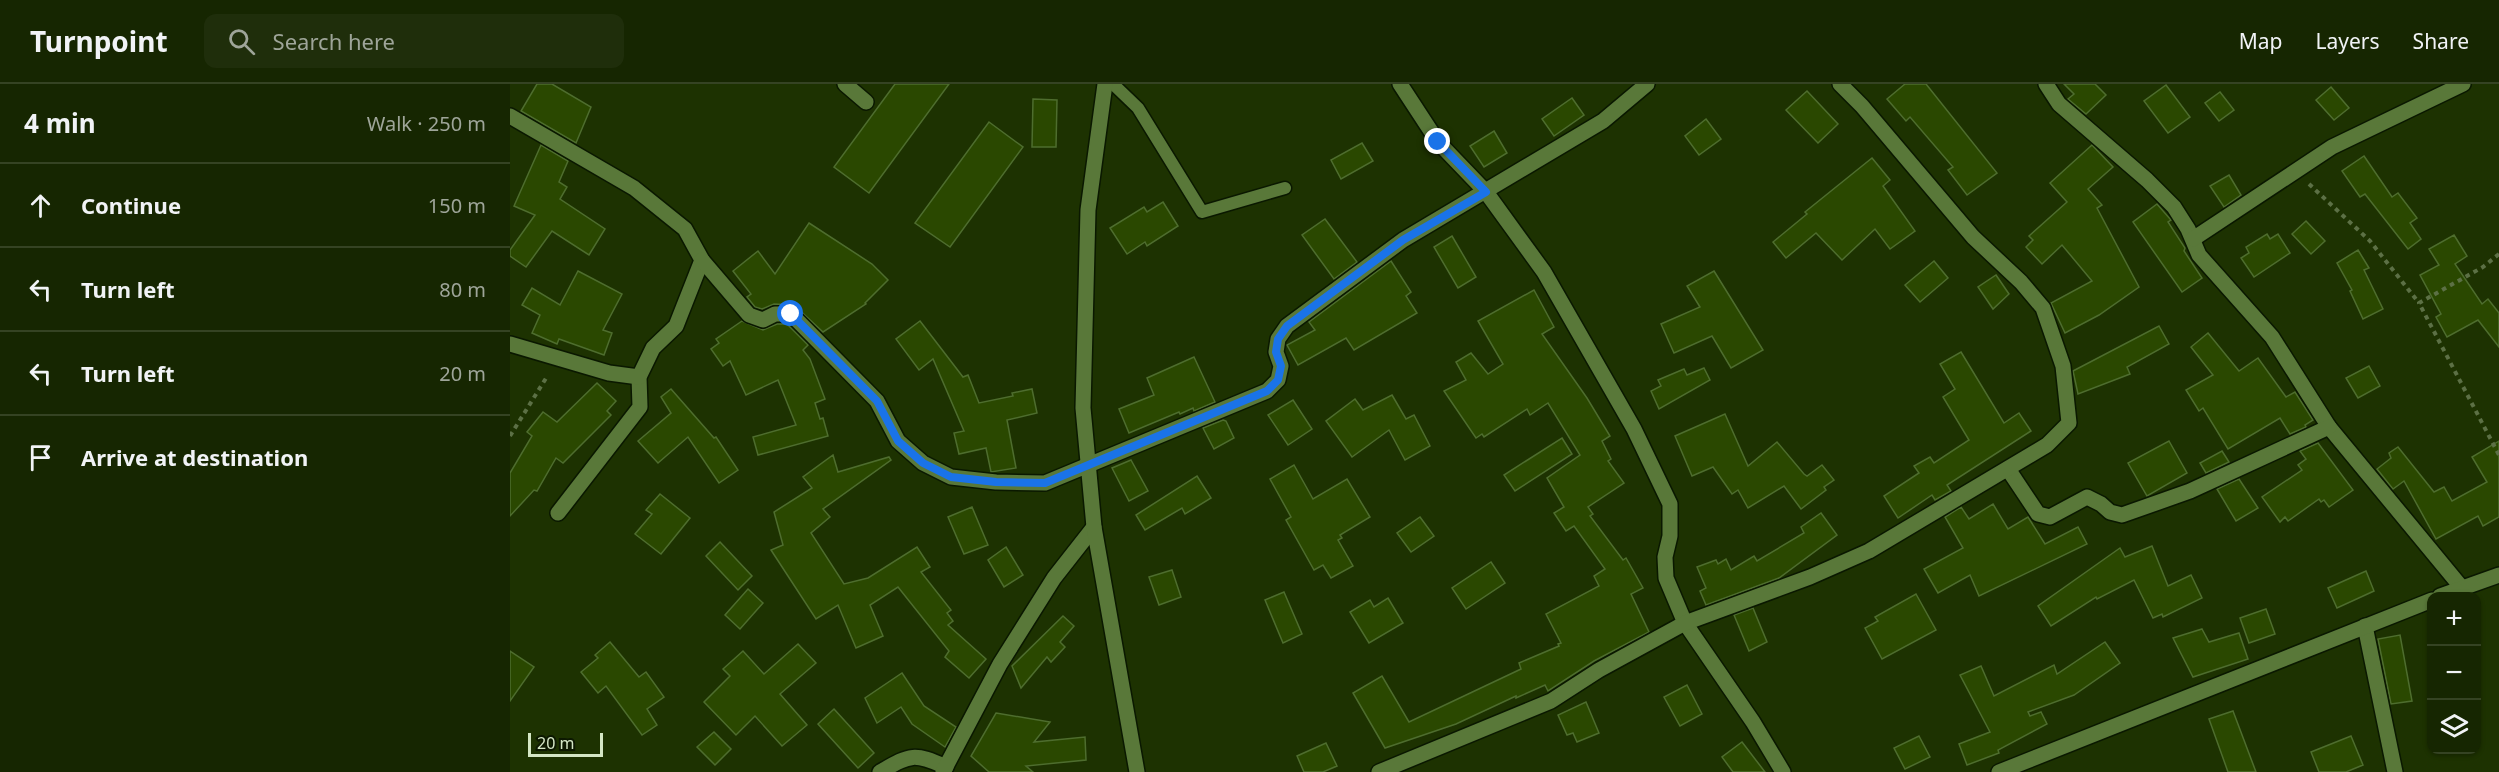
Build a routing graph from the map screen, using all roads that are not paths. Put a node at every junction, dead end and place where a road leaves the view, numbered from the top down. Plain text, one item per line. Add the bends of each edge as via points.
1 (845, 84) edge
2 (1105, 84) edge
3 (1113, 84) edge
4 (1400, 84) edge
5 (1647, 84) edge
6 (1840, 84) edge
7 (2046, 84) edge
8 (2463, 84) edge
9 (866, 102) dead end
10 (510, 116) edge
11 (1285, 188) dead end
12 (1486, 192) junction
13 (2193, 239) junction
14 (702, 260) junction
15 (510, 344) edge
16 (639, 377) junction
17 (2329, 428) junction
18 (1088, 465) junction
19 (2008, 469) junction
20 (558, 513) dead end
21 (1094, 527) junction
22 (2499, 575) edge
23 (2462, 588) junction
24 (2452, 592) edge
25 (2427, 602) edge
26 (1685, 623) junction
27 (2365, 626) junction
28 (944, 769) edge
29 (880, 772) edge
30 (1137, 772) edge
31 (1378, 772) edge
32 (1784, 772) edge
33 (1999, 772) edge
34 (2395, 772) edge

1 - 9 street
2 - 18 street via 1088,210 1083,408
3 - 11 lane via 1138,108 1202,212
4 - 12 street via 1438,142
5 - 12 street via 1603,121
6 - 19 street via 1973,237 2043,308 2063,366 2069,423 2047,445
7 - 13 street via 2059,104 2174,207
8 - 13 street via 2332,147
10 - 14 street via 634,188 685,229
12 - 18 street via 1403,240 1287,326 1278,339 1278,380 1267,391
12 - 26 street via 1544,272 1634,429 1670,504 1666,578
13 - 17 street via 2199,255 2272,337
14 - 16 street via 676,326 653,348
14 - 18 street via 749,315 763,320 775,314 791,314 877,401 898,441 923,463 951,477 1016,483 1045,483
15 - 16 street via 609,373
16 - 20 street via 640,408
17 - 19 street via 2190,491 2122,515 2109,512 2087,497 2050,517 2038,514
17 - 23 street
18 - 21 street
19 - 26 street via 1869,551
21 - 28 street via 1054,578 1000,664
21 - 30 street
22 - 23 street
23 - 24 street
25 - 27 street
26 - 31 street via 1551,701
26 - 32 street
27 - 33 street
27 - 34 street
28 - 29 street via 916,756

